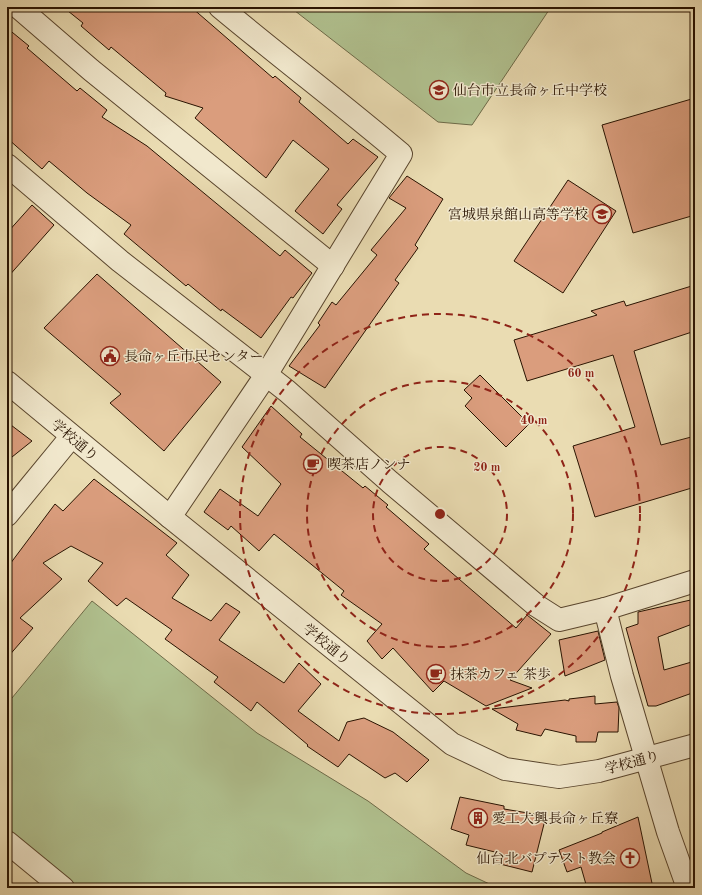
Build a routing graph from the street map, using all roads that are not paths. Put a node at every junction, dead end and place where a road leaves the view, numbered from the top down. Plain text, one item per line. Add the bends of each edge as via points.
1 (18, 7) edge
2 (220, 7) edge
3 (7, 165) edge
4 (332, 266) junction
5 (266, 375) junction
6 (7, 382) edge
7 (71, 437) junction
8 (7, 515) edge
9 (170, 517) junction
10 (695, 581) edge
11 (605, 609) junction
12 (695, 745) edge
13 (648, 758) junction
14 (7, 842) edge
15 (63, 888) edge
16 (688, 888) edge

1 - 4 street via 91,70
2 - 4 street via 402,154
3 - 5 street via 120,261
4 - 5 street
5 - 9 street
5 - 11 street via 537,606 559,620
6 - 7 street, 学校通り
7 - 8 street
7 - 9 street, 学校通り
9 - 13 street, 学校通り via 452,744 505,769 559,777 599,771
10 - 11 street
11 - 13 street via 622,676
12 - 13 street, 学校通り
13 - 16 street via 668,832
14 - 15 street

